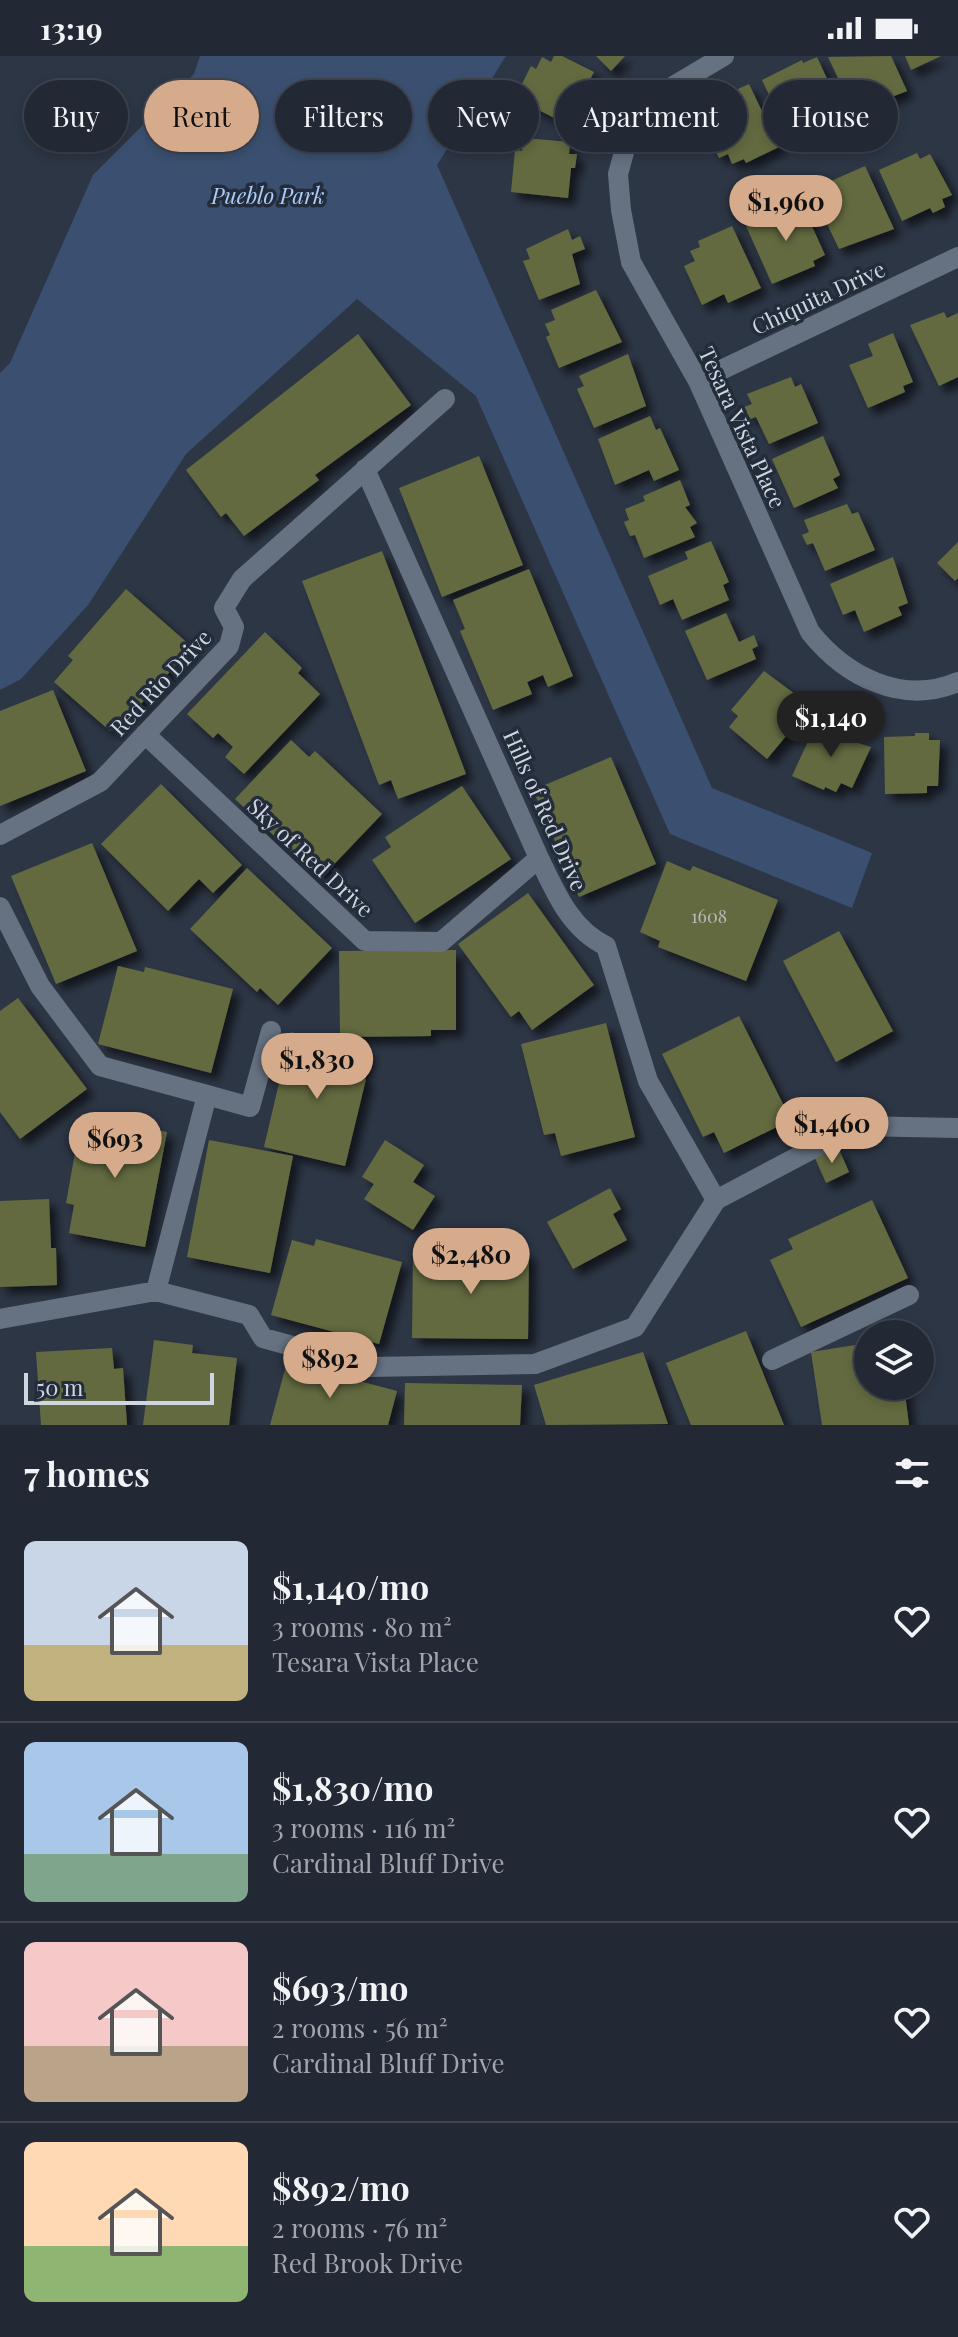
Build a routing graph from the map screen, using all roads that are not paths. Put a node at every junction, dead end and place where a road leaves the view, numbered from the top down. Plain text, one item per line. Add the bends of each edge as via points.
1 (724, 56) edge
2 (958, 257) edge
3 (698, 381) junction
4 (445, 399) dead end
5 (365, 469) junction
6 (958, 682) edge
7 (145, 734) junction
8 (0, 835) edge
9 (539, 858) junction
10 (0, 907) edge
11 (271, 1031) dead end
12 (207, 1095) junction
13 (958, 1128) edge
14 (716, 1200) junction
15 (156, 1291) junction
16 (909, 1295) dead end
17 (0, 1319) edge
18 (772, 1360) dead end

1 - 3 street, Tesara Vista Place via 675,85 630,131 618,174 631,262
2 - 3 street, Chiquita Drive
3 - 6 street, Tesara Vista Place via 810,632 830,657 870,682 907,690
4 - 5 street, Red Rio Drive
5 - 7 street, Red Rio Drive via 242,579 224,608 234,627 229,646
5 - 9 street, Hills of Red Drive
7 - 8 street, Red Rio Drive via 100,782
7 - 9 street, Sky of Red Drive via 365,941 441,942
9 - 14 street, Hills of Red Drive via 565,910 606,946 648,1081
10 - 12 street via 40,986 100,1066
11 - 12 street via 250,1107
12 - 15 street
13 - 14 street via 856,1126
14 - 15 street via 635,1327 535,1364 369,1367 263,1338 249,1315
15 - 17 street
16 - 18 street

